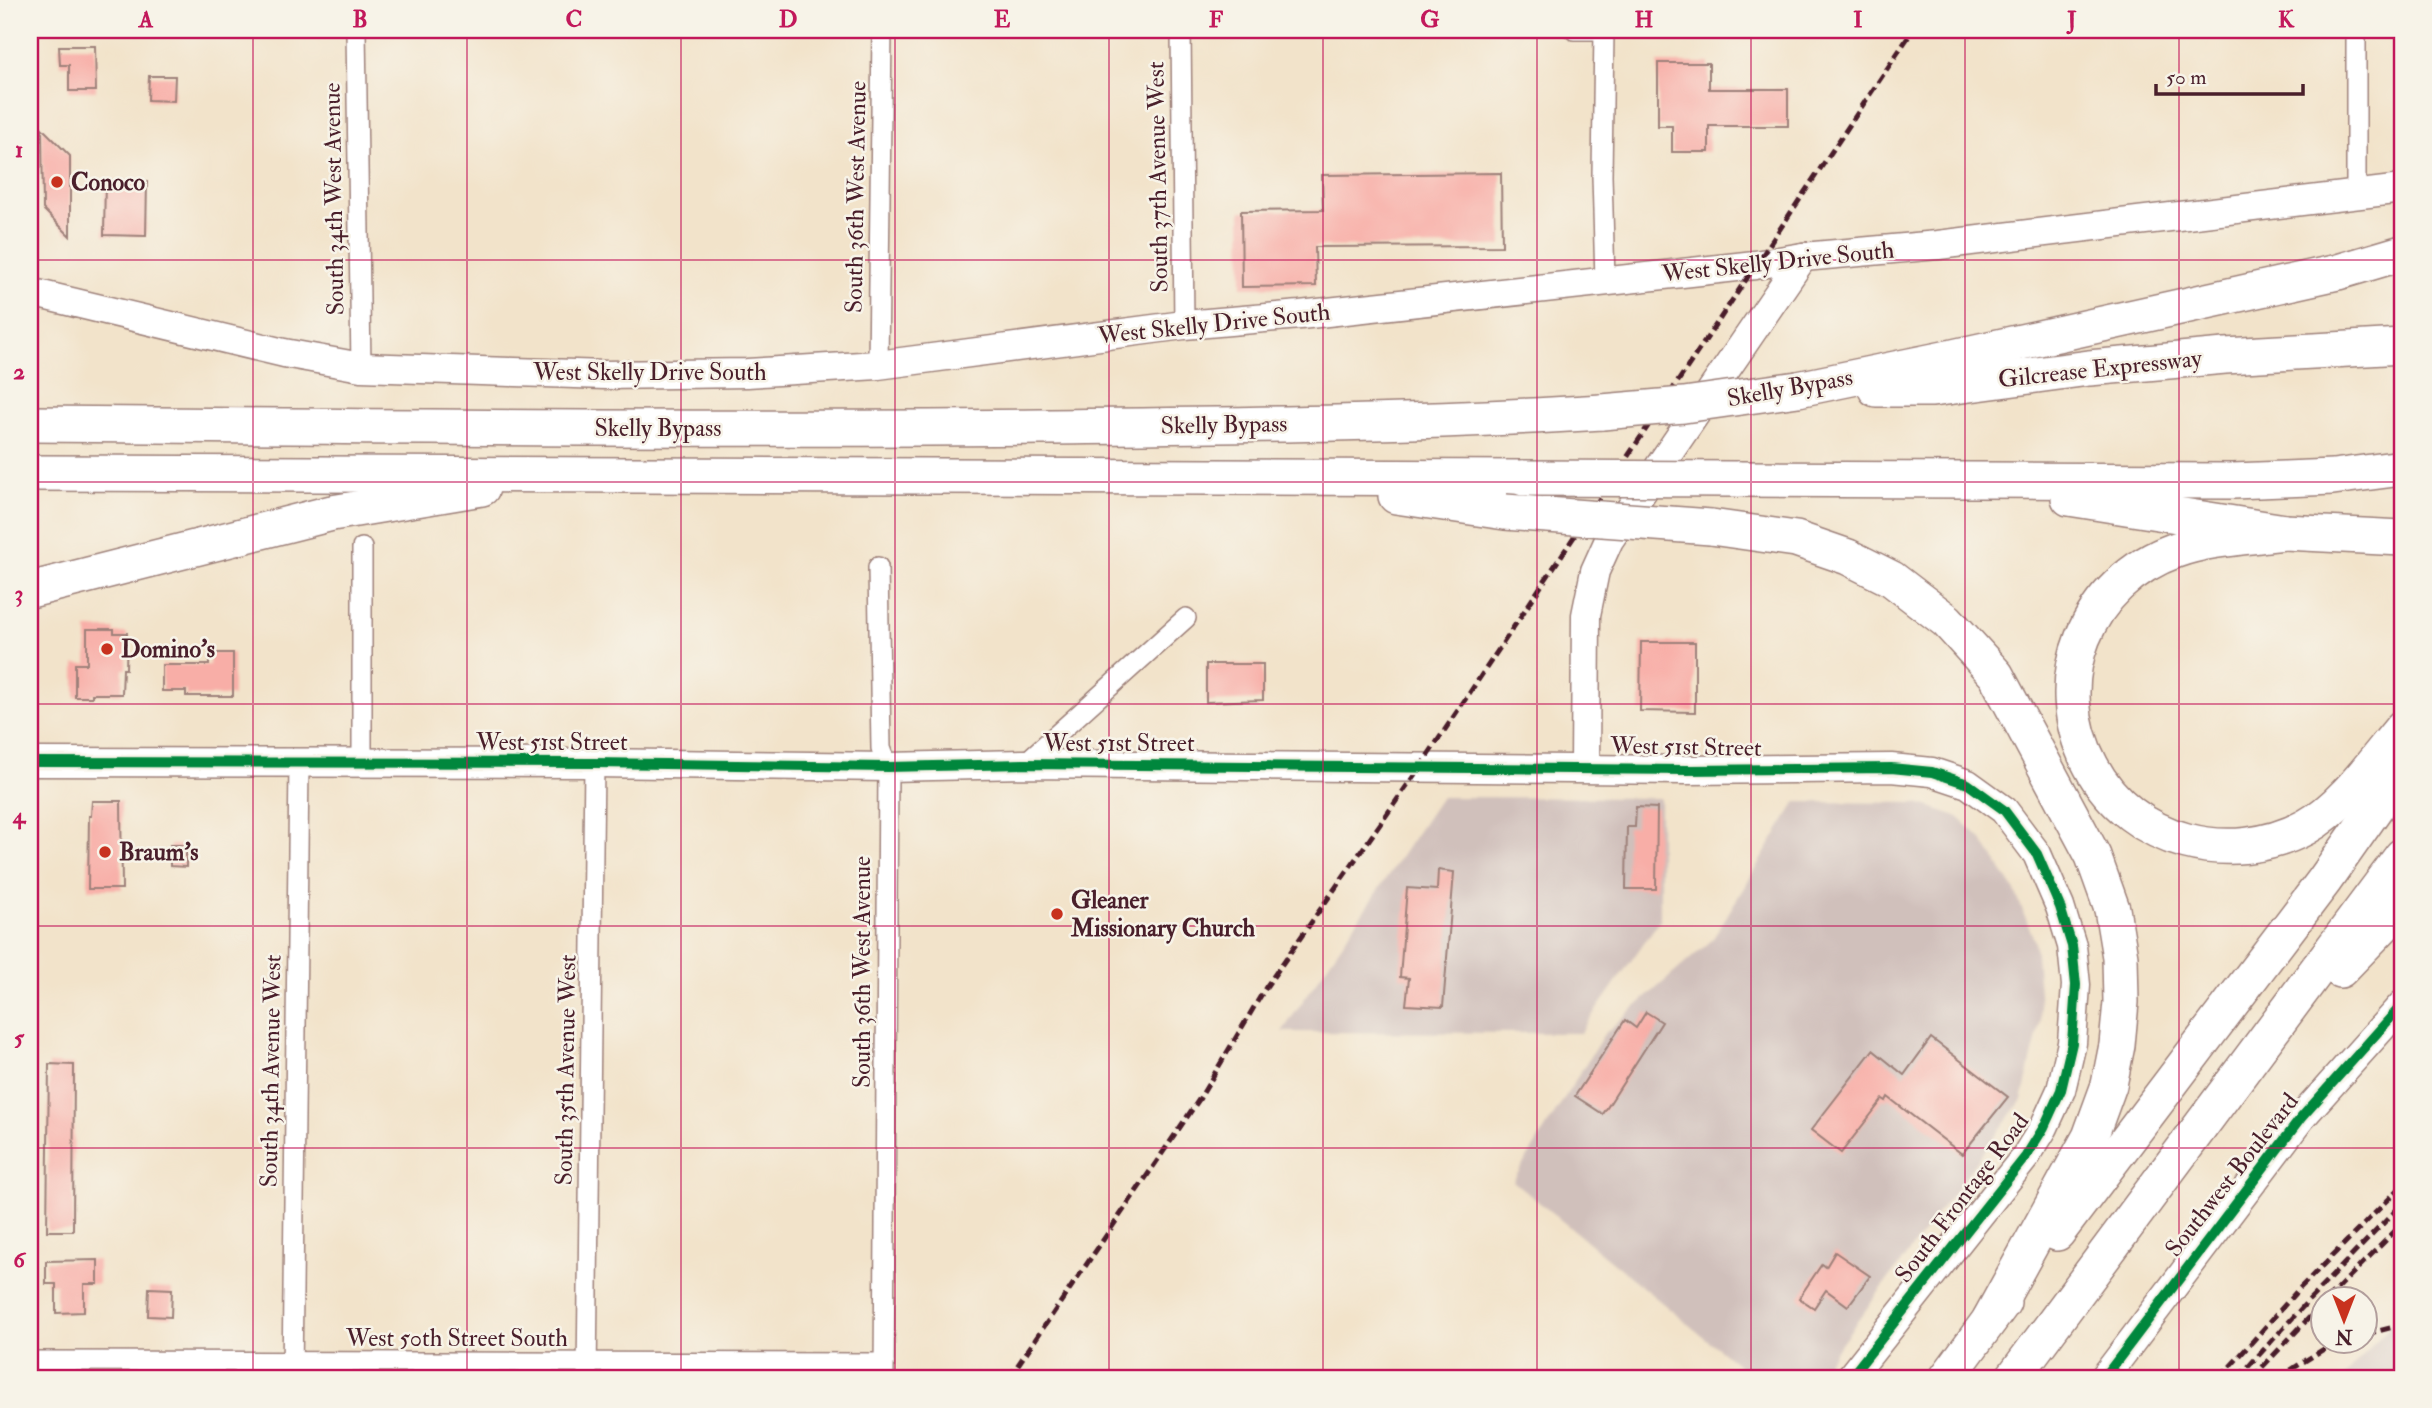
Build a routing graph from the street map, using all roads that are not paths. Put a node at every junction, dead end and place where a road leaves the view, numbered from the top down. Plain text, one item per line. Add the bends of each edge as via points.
1 (356, 30) edge
2 (882, 30) edge
3 (1181, 30) edge
4 (1574, 30) edge
5 (1604, 30) edge
6 (2356, 30) edge
7 (2402, 189) edge
8 (2356, 194) junction
9 (2402, 253) edge
10 (1803, 257) junction
11 (1605, 280) junction
12 (30, 292) edge
13 (1184, 325) junction
14 (2402, 346) edge
15 (878, 365) junction
16 (361, 367) junction
17 (1798, 389) junction
18 (30, 424) edge
19 (2402, 468) edge
20 (30, 473) edge
21 (561, 473) junction
22 (1275, 478) junction
23 (1965, 481) junction
24 (2285, 532) junction
25 (2402, 538) edge
26 (362, 548) dead end
27 (878, 567) dead end
28 (30, 590) edge
29 (1186, 618) dead end
30 (2402, 728) edge
31 (30, 762) edge
32 (362, 763) junction
33 (594, 763) junction
34 (299, 764) junction
35 (1024, 764) junction
36 (888, 767) junction
37 (1585, 767) junction
38 (2402, 770) edge
39 (2402, 856) edge
40 (2402, 906) edge
41 (2076, 985) joint
42 (2402, 1005) edge
43 (2245, 1068) junction
44 (1990, 1319) junction
45 (30, 1361) edge
46 (292, 1370) edge
47 (587, 1371) edge
48 (884, 1371) edge
49 (1850, 1378) edge
50 (1947, 1378) edge
51 (2013, 1378) edge
52 (2104, 1378) edge

1 - 16 street, South 34th West Avenue
2 - 15 street, South 36th West Avenue
3 - 13 street, South 37th Avenue West
4 - 5 street
5 - 11 street
6 - 8 street
7 - 8 street, West Skelly Drive South
8 - 10 street, West Skelly Drive South
9 - 17 highway, Skelly Bypass via 2338,272
10 - 11 street, West Skelly Drive South
10 - 37 street via 1609,540 1595,571 1586,615
11 - 13 street, West Skelly Drive South
12 - 16 street, West Skelly Drive South
13 - 15 street, West Skelly Drive South
14 - 17 highway, Gilcrease Expressway via 2089,368 1932,389
15 - 16 street, West Skelly Drive South via 604,375
17 - 18 highway, Skelly Bypass, bridge via 1684,405 1481,420 816,429
19 - 23 highway, Skelly Bypass via 2293,480
20 - 21 highway, Skelly Bypass
21 - 22 highway, Skelly Bypass
21 - 28 highway via 332,513
22 - 23 highway, Skelly Bypass, bridge
22 - 44 highway, bridge via 1505,512 1711,527 1796,539 1892,579 1947,621 1996,676 2093,856 2112,909 2121,1002 2109,1085 2090,1137
23 - 24 highway
24 - 25 highway
24 - 30 highway via 2175,550 2141,567 2113,589 2081,638 2073,671 2076,725 2090,766 2107,791 2150,827 2192,844 2229,848 2259,844 2309,825 2338,802
26 - 32 street
27 - 36 street, South 36th West Avenue via 881,748
29 - 35 street
31 - 34 street, West 51st Street
32 - 33 street, West 51st Street
32 - 34 street, West 51st Street
33 - 36 street, West 51st Street
33 - 47 street, South 35th Avenue West
34 - 46 street, South 34th Avenue West
35 - 36 street, West 51st Street
35 - 37 street, West 51st Street
36 - 48 street, South 36th West Avenue
37 - 41 street, West 51st Street via 1891,768 1932,772 1968,784 2004,810 2037,854 2072,946
38 - 44 highway via 2324,881
39 - 43 highway
40 - 43 highway
41 - 49 street, South Frontage Road via 2073,1043 2061,1090 2044,1127
42 - 52 street, Southwest Boulevard via 2301,1118
43 - 51 highway
44 - 50 highway
45 - 46 street, West 50th Street South
46 - 47 street, West 50th Street South
47 - 48 street, West 50th Street South

